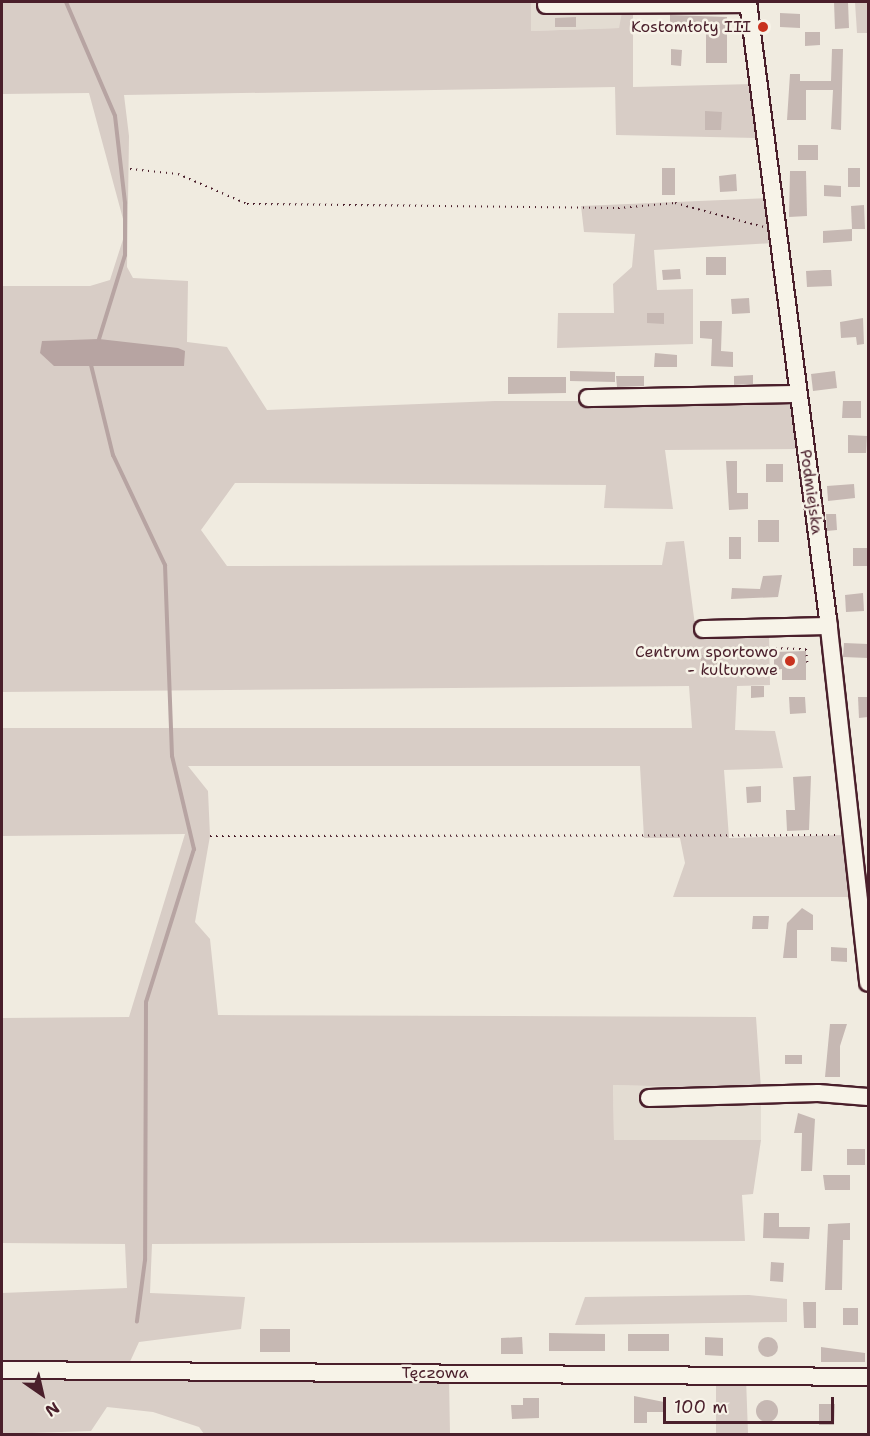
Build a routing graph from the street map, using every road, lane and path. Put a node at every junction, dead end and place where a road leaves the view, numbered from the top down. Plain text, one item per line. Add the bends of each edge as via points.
1 (748, 2) edge
2 (546, 5) dead end
3 (130, 168) dead end
4 (777, 229) junction
5 (798, 394) junction
6 (588, 398) dead end
7 (829, 626) junction
8 (703, 629) dead end
9 (769, 648) dead end
10 (808, 667) dead end
11 (852, 833) junction
12 (210, 836) dead end
13 (868, 982) edge
14 (868, 1097) edge
15 (649, 1098) dead end
16 (2, 1370) edge
17 (868, 1377) edge

1 - 2 street
1 - 4 street, Podmiejska
3 - 4 path via 178,174 248,204 618,208 675,203
4 - 5 street, Podmiejska
5 - 6 street
5 - 7 street, Podmiejska
7 - 8 street
7 - 11 street, Podmiejska
9 - 10 path via 806,649
11 - 12 path via 729,838
11 - 13 street, Podmiejska
14 - 15 street via 818,1093
16 - 17 street, Tęczowa

